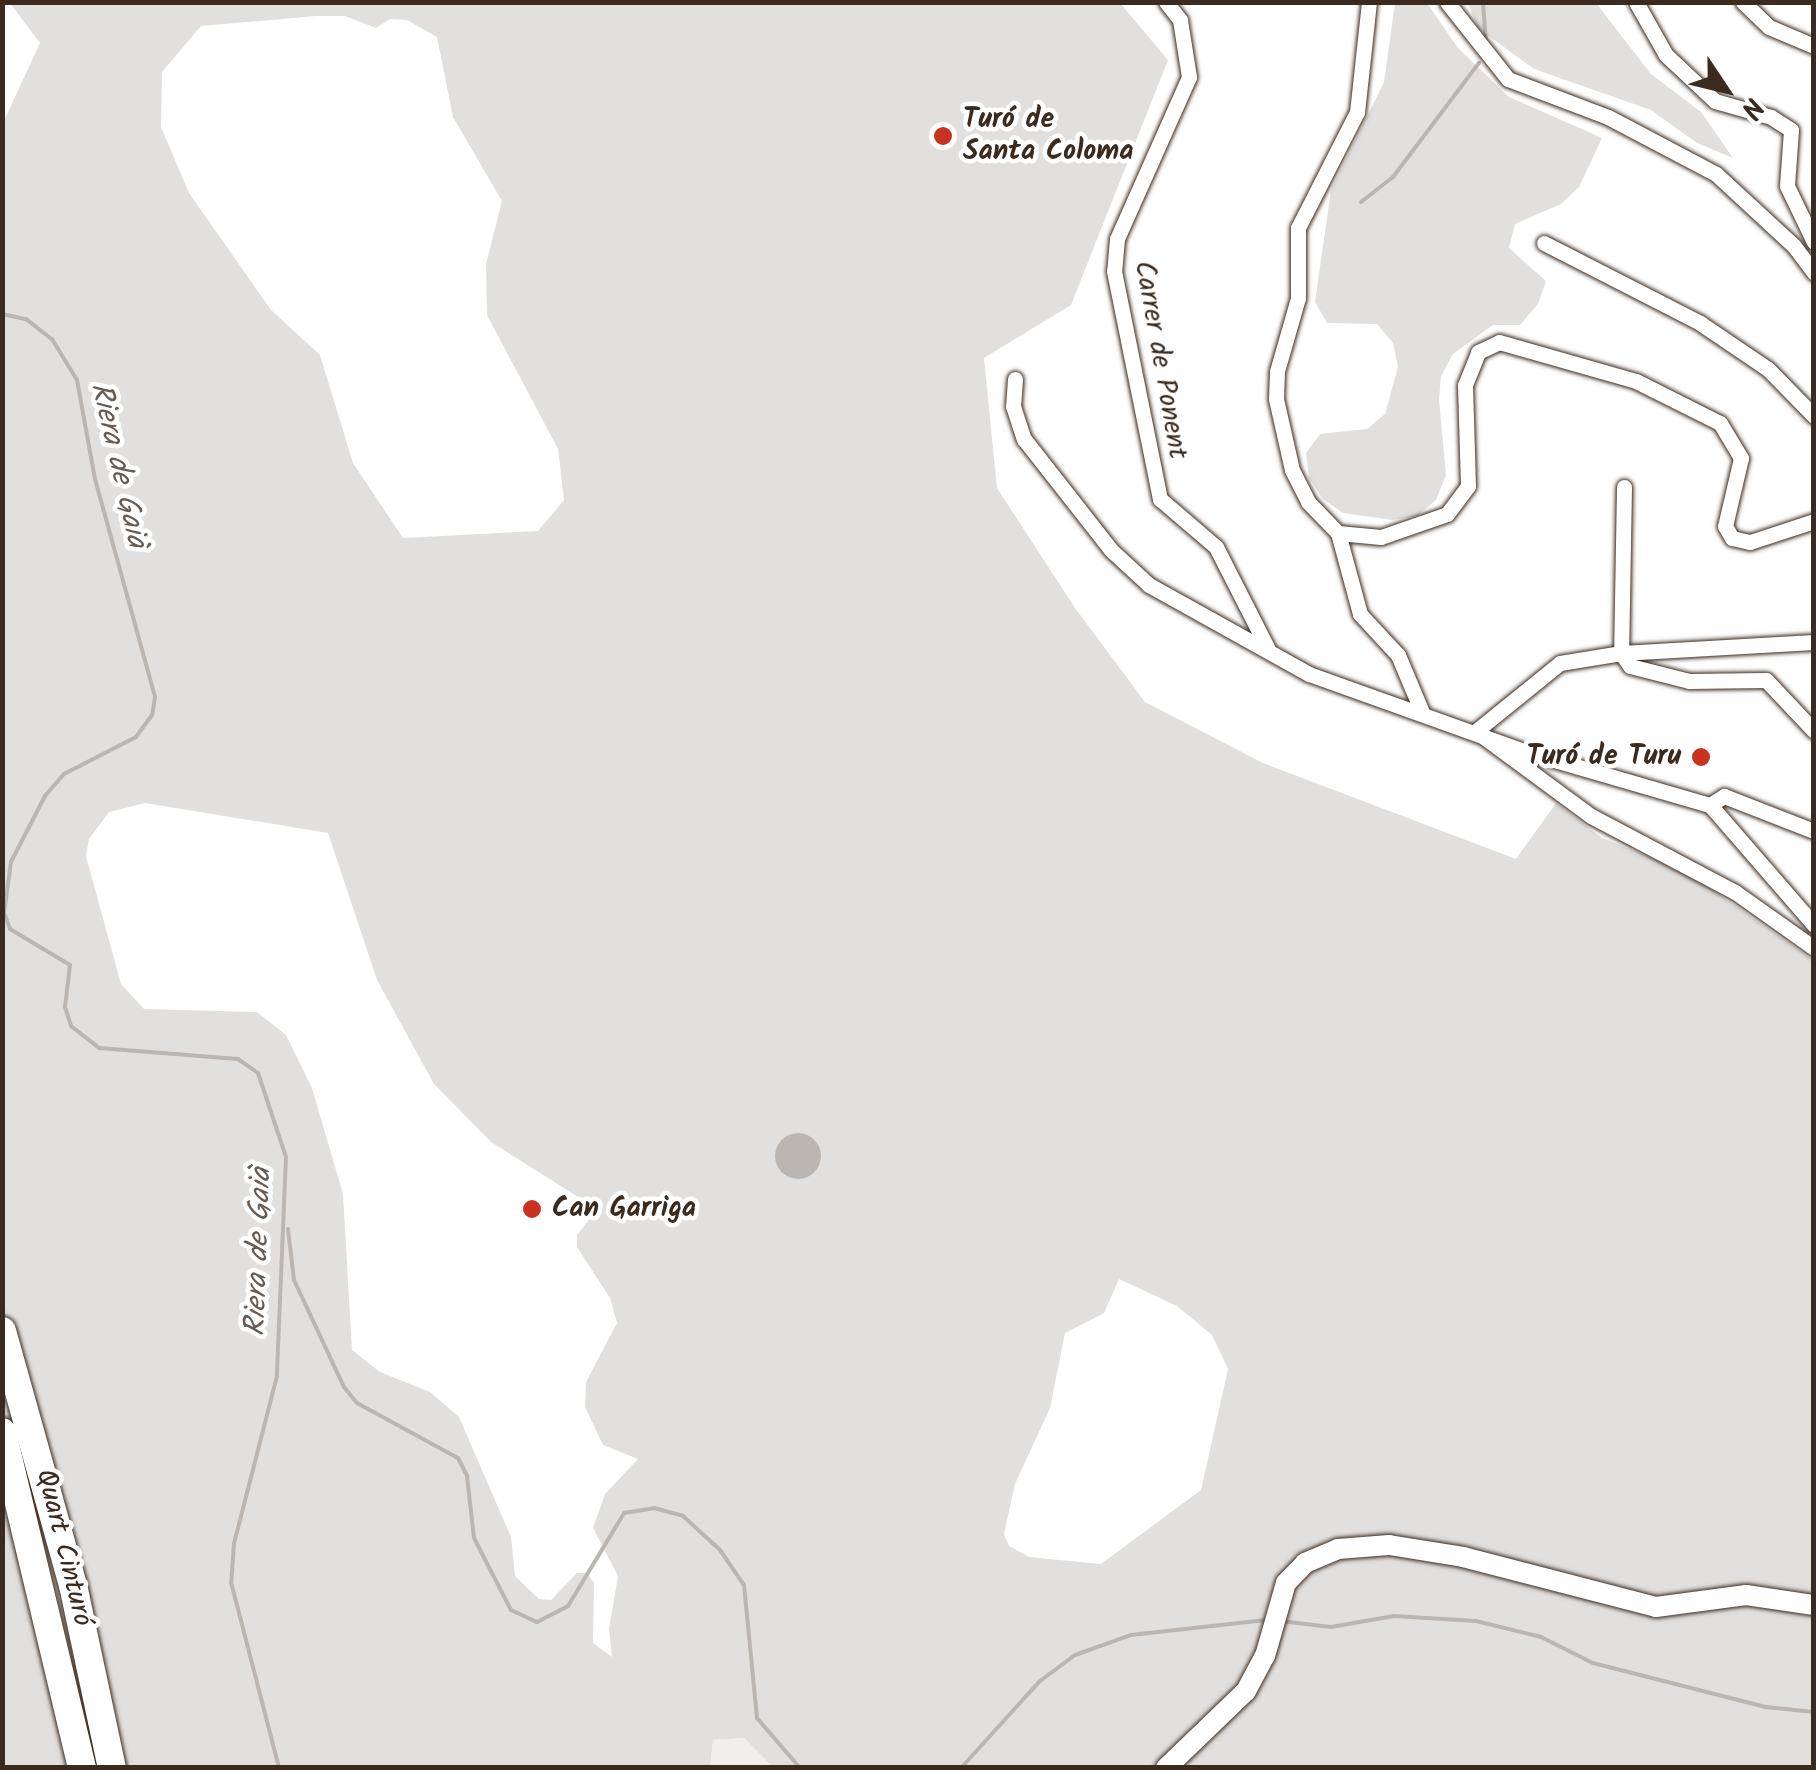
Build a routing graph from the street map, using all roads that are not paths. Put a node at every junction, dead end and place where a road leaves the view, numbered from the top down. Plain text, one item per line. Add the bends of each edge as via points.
1 (1166, 2) edge
2 (1370, 2) edge
3 (1448, 2) edge
4 (1636, 2) edge
5 (1743, 2) edge
6 (1814, 46) edge
7 (1814, 242) edge
8 (1544, 243) dead end
9 (1814, 273) edge
10 (1015, 379) dead end
11 (1814, 416) edge
12 (1624, 487) dead end
13 (1814, 521) edge
14 (1338, 533) junction
15 (1814, 642) edge
16 (1268, 649) junction
17 (1621, 652) junction
18 (1422, 712) junction
19 (1476, 731) junction
20 (1814, 731) edge
21 (1710, 806) junction
22 (1814, 831) edge
23 (1814, 925) edge
24 (1814, 948) edge
25 (2, 1331) edge
26 (2, 1432) edge
27 (1814, 1605) edge
28 (82, 1768) edge
29 (112, 1768) edge
30 (1166, 1768) edge

1 - 16 street, Carrer de Ponent via 1180,20 1188,77 1117,239 1114,271 1160,499 1216,547
2 - 14 street via 1357,112 1298,228 1298,298 1276,371 1292,470 1308,502
3 - 9 street via 1508,79 1608,116 1716,174
4 - 7 street via 1666,55 1715,101 1771,117 1791,130 1786,186
5 - 6 street via 1769,27
8 - 11 street via 1700,323 1768,370
10 - 16 street via 1024,439 1111,550 1205,622
12 - 17 street
13 - 14 street via 1750,542 1732,538 1724,526 1741,458 1720,423 1636,381 1499,342 1478,352 1466,385 1468,486 1447,514 1381,537
14 - 18 street via 1360,614 1398,655
15 - 17 street
16 - 18 street via 1310,674
17 - 19 street via 1560,663
17 - 20 street via 1630,666 1689,680 1766,680
18 - 19 street
19 - 21 street
19 - 24 street via 1591,816 1734,892
21 - 22 street via 1724,796
21 - 23 street
25 - 29 highway, Quart Cinturó via 73,1585
26 - 28 highway, Quart Cinturó
27 - 30 street via 1746,1595 1656,1607 1463,1557 1389,1545 1338,1549 1305,1563 1286,1584 1246,1691

